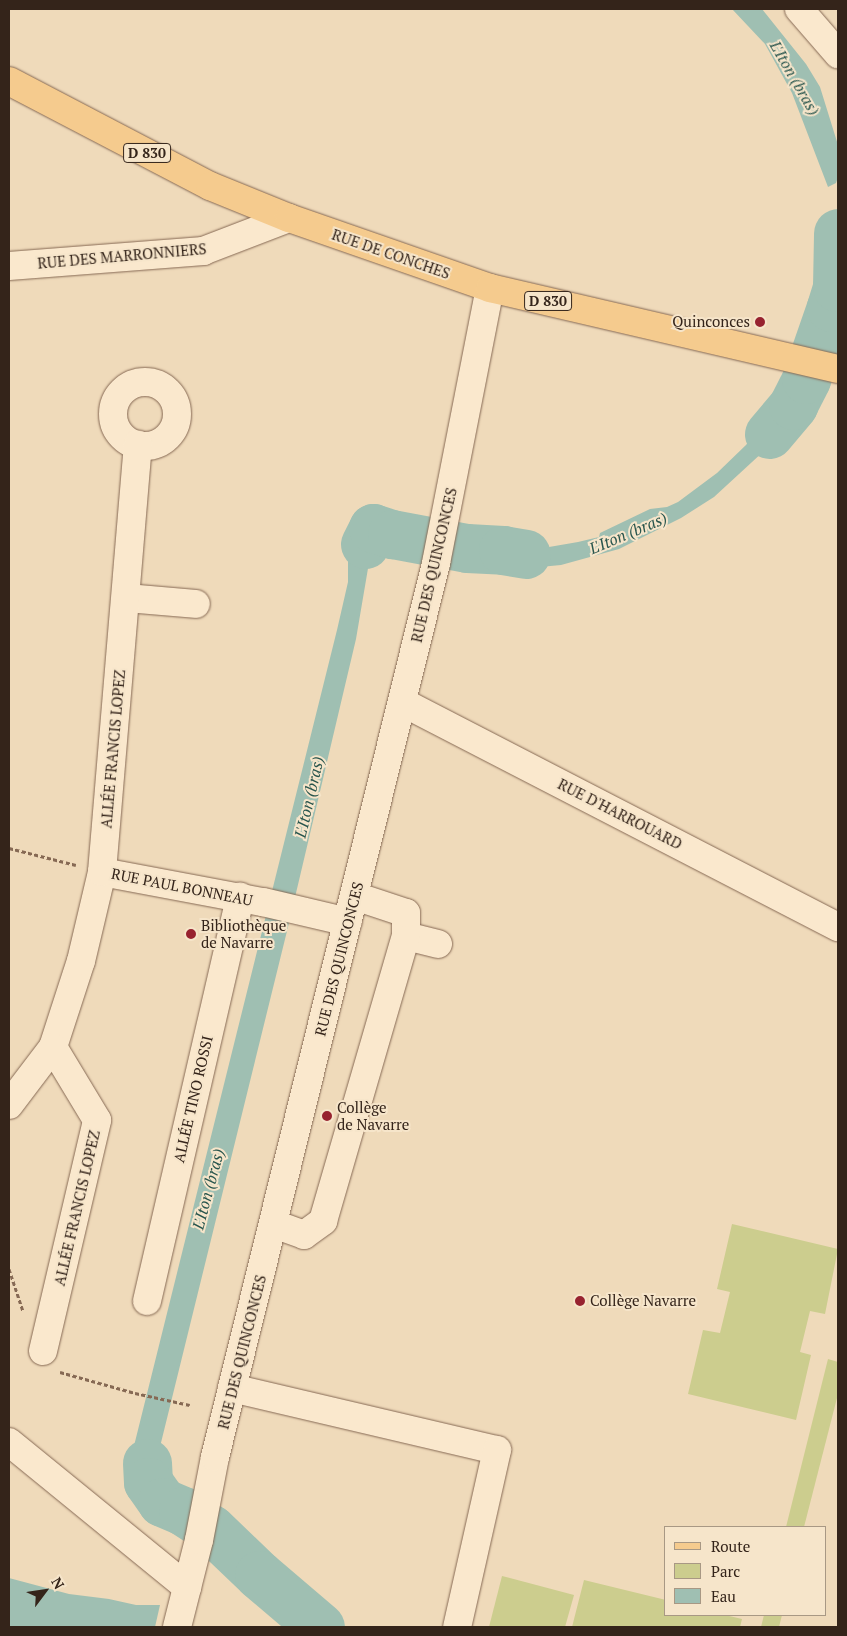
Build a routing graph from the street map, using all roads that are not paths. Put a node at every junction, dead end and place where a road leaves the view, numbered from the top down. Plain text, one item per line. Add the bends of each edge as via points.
1 (799, 9) edge
2 (838, 54) edge
3 (9, 80) edge
4 (289, 218) junction
5 (9, 266) edge
6 (490, 288) junction
7 (820, 365) edge
8 (138, 446) dead end
9 (126, 598) junction
10 (196, 604) dead end
11 (402, 702) junction
12 (102, 872) junction
13 (355, 896) junction
14 (251, 899) junction
15 (348, 922) junction
16 (838, 927) edge
17 (406, 936) junction
18 (438, 944) dead end
19 (53, 1047) junction
20 (9, 1105) edge
21 (274, 1224) junction
22 (147, 1301) dead end
23 (43, 1351) road end
24 (232, 1388) junction
25 (9, 1442) edge
26 (183, 1606) edge
27 (457, 1627) edge

1 - 2 street
3 - 4 main road, RUE DE CONCHES / D 830 via 210,186
4 - 5 street, RUE DES MARRONNIERS via 204,251
4 - 6 main road, RUE DE CONCHES / D 830
6 - 7 main road, RUE DE CONCHES / D 830
6 - 11 street, RUE DES QUINCONCES via 445,525
8 - 9 street, ALLÉE FRANCIS LOPEZ
9 - 10 street
9 - 12 street, ALLÉE FRANCIS LOPEZ
11 - 13 street, RUE DES QUINCONCES
11 - 16 street, RUE D'HARROUARD
12 - 14 street, RUE PAUL BONNEAU
12 - 19 street, ALLÉE FRANCIS LOPEZ via 81,961
13 - 15 street, RUE DES QUINCONCES
13 - 17 street via 406,914
14 - 15 street, RUE PAUL BONNEAU
14 - 22 street, ALLÉE TINO ROSSI
15 - 21 street, RUE DES QUINCONCES
17 - 18 street
17 - 21 street via 323,1221 304,1235
19 - 20 street, ALLÉE FRANCIS LOPEZ
19 - 23 street, ALLÉE FRANCIS LOPEZ via 97,1120
21 - 24 street, RUE DES QUINCONCES
24 - 26 street, RUE DES QUINCONCES
24 - 27 street via 497,1450
25 - 26 street

